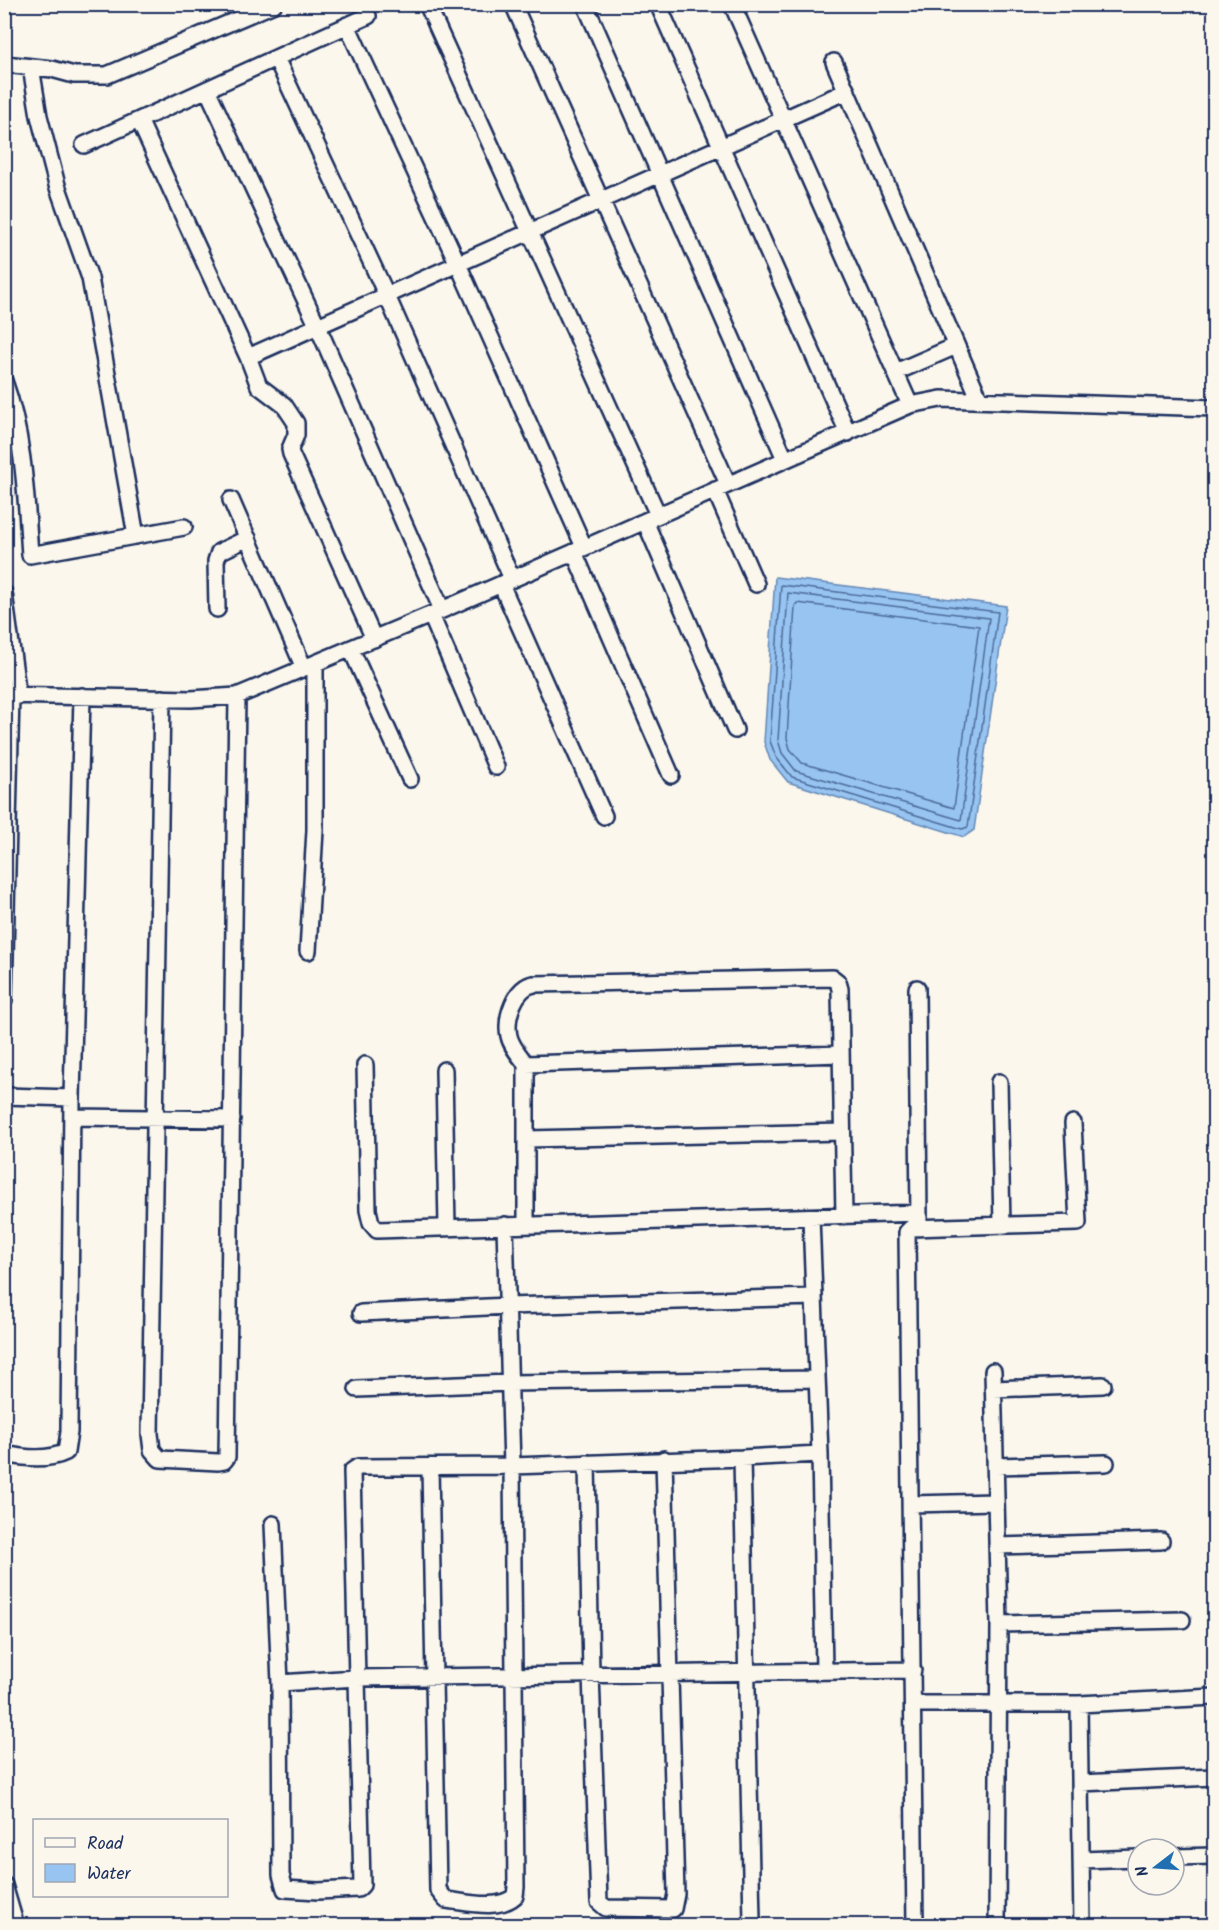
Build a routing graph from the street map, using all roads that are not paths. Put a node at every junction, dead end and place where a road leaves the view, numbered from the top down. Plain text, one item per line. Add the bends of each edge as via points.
1 (274, 4) edge
2 (427, 4) edge
3 (513, 4) edge
4 (585, 4) edge
5 (658, 4) edge
6 (732, 4) edge
7 (368, 16) dead end
8 (347, 25) junction
9 (276, 58) junction
10 (834, 62) dead end
11 (4, 64) edge
12 (31, 67) junction
13 (207, 89) junction
14 (847, 91) junction
15 (783, 119) junction
16 (139, 120) junction
17 (84, 145) dead end
18 (721, 146) junction
19 (659, 173) junction
20 (600, 200) junction
21 (529, 232) junction
22 (458, 264) junction
23 (387, 296) junction
24 (318, 327) junction
25 (956, 346) junction
26 (248, 357) junction
27 (896, 372) junction
28 (4, 381) edge
29 (980, 400) junction
30 (910, 405) junction
31 (1215, 408) edge
32 (848, 433) junction
33 (785, 459) junction
34 (722, 487) junction
35 (231, 500) dead end
36 (651, 518) junction
37 (184, 527) dead end
38 (135, 536) junction
39 (248, 538) junction
40 (579, 549) junction
41 (507, 581) junction
42 (756, 584) dead end
43 (4, 593) edge
44 (217, 609) dead end
45 (436, 612) junction
46 (374, 639) junction
47 (351, 649) junction
48 (310, 666) junction
49 (11, 695) edge
50 (82, 696) junction
51 (237, 696) junction
52 (162, 699) junction
53 (735, 730) dead end
54 (496, 767) dead end
55 (671, 775) dead end
56 (410, 779) dead end
57 (604, 816) dead end
58 (308, 951) dead end
59 (917, 988) dead end
60 (4, 1000) edge
61 (841, 1054) junction
62 (526, 1064) junction
63 (365, 1065) dead end
64 (444, 1070) dead end
65 (999, 1082) dead end
66 (4, 1096) edge
67 (72, 1098) junction
68 (73, 1117) junction
69 (154, 1118) junction
70 (232, 1119) junction
71 (1073, 1123) dead end
72 (842, 1132) junction
73 (526, 1139) junction
74 (844, 1216) junction
75 (811, 1217) junction
76 (919, 1220) junction
77 (505, 1225) junction
78 (526, 1226) junction
79 (1002, 1226) junction
80 (447, 1228) junction
81 (814, 1297) junction
82 (508, 1306) junction
83 (361, 1313) dead end
84 (993, 1371) dead end
85 (817, 1378) junction
86 (509, 1383) junction
87 (1103, 1385) dead end
88 (357, 1389) dead end
89 (993, 1389) junction
90 (4, 1454) edge
91 (820, 1454) junction
92 (742, 1458) junction
93 (664, 1460) junction
94 (587, 1463) junction
95 (1106, 1463) dead end
96 (512, 1466) junction
97 (995, 1466) junction
98 (430, 1467) junction
99 (996, 1502) junction
100 (910, 1504) junction
101 (273, 1524) dead end
102 (1161, 1541) dead end
103 (997, 1546) junction
104 (1182, 1620) dead end
105 (999, 1624) junction
106 (824, 1670) junction
107 (913, 1670) junction
108 (747, 1671) junction
109 (671, 1672) junction
110 (591, 1674) junction
111 (513, 1675) junction
112 (434, 1677) junction
113 (356, 1678) junction
114 (280, 1683) junction
115 (1215, 1697) edge
116 (913, 1704) junction
117 (998, 1704) junction
118 (1079, 1704) junction
119 (1215, 1777) edge
120 (1080, 1783) junction
121 (1215, 1856) edge
122 (1186, 1857) edge
123 (1126, 1858) edge
124 (1081, 1860) junction
125 (4, 1885) edge
126 (752, 1921) dead end
127 (16, 1926) edge
128 (915, 1926) edge
129 (997, 1926) edge
130 (1082, 1926) edge

1 - 12 street via 106,75 74,75
2 - 21 street
3 - 20 street
4 - 19 street
5 - 18 street
6 - 15 street
7 - 8 street
8 - 9 street
8 - 22 street
9 - 13 street
9 - 23 street
10 - 14 street
11 - 12 street
12 - 38 street via 57,185 90,278
13 - 16 street
13 - 24 street
14 - 15 street
14 - 25 street
15 - 18 street
15 - 27 street
16 - 17 street
16 - 26 street
18 - 19 street
18 - 32 street
19 - 20 street
19 - 33 street
20 - 21 street
20 - 34 street
21 - 22 street
21 - 36 street
22 - 23 street
22 - 40 street
23 - 24 street
23 - 41 street
24 - 26 street
24 - 45 street
25 - 27 street
25 - 29 street
26 - 46 street via 260,386 284,405 296,423 291,454
27 - 30 street
28 - 38 street via 18,433 30,555
29 - 30 street via 941,399
29 - 31 street
30 - 32 street
32 - 33 street
33 - 34 street
34 - 36 street
34 - 42 street
35 - 39 street
36 - 40 street
36 - 53 street
37 - 38 street
39 - 44 street via 219,552
39 - 48 street
40 - 41 street
40 - 55 street
41 - 45 street
41 - 57 street
43 - 49 street
45 - 46 street
45 - 54 street
46 - 47 street
47 - 48 street
47 - 56 street
48 - 51 street
48 - 58 street via 315,830
49 - 50 street
49 - 60 street
50 - 52 street
50 - 67 street
51 - 52 street
51 - 70 street
52 - 69 street
59 - 76 street
61 - 62 street
61 - 62 street via 840,989 833,978 534,984 519,992 508,1023 513,1047
61 - 72 street
62 - 73 street
63 - 80 street via 371,1223 377,1230
64 - 80 street
65 - 79 street
66 - 67 street
67 - 68 street
68 - 69 street
68 - 90 street via 66,1452 48,1457
69 - 70 street
69 - 70 street via 152,1450 160,1459 218,1462 227,1457
71 - 79 street via 1078,1224
72 - 73 street
72 - 74 street
73 - 78 street
74 - 75 street
74 - 76 street
75 - 78 street
75 - 81 street
76 - 79 street
76 - 100 street via 907,1232
77 - 78 street
77 - 80 street
77 - 82 street
81 - 82 street
81 - 85 street
82 - 83 street
82 - 86 street
84 - 89 street
85 - 86 street
85 - 91 street
86 - 88 street
86 - 96 street
87 - 89 street
89 - 97 street
91 - 92 street
91 - 106 street
92 - 93 street
92 - 108 street
93 - 94 street
93 - 109 street
94 - 96 street
94 - 110 street
95 - 97 street
96 - 98 street
96 - 111 street
97 - 99 street
98 - 112 street
98 - 113 street via 358,1467 352,1471
99 - 100 street
99 - 103 street
100 - 107 street
101 - 114 street
102 - 103 street
103 - 105 street
104 - 105 street
105 - 117 street
106 - 107 street
106 - 108 street
107 - 116 street
108 - 109 street
108 - 126 street
109 - 110 street
109 - 110 street via 676,1894 673,1908 606,1908 599,1902
110 - 111 street
111 - 112 street
111 - 112 street via 515,1896 495,1904 446,1900 438,1890
112 - 113 street
113 - 114 street
113 - 114 street via 362,1885 358,1889 285,1888 281,1875
115 - 118 street
116 - 117 street
116 - 128 street
117 - 118 street
117 - 129 street
118 - 120 street
119 - 120 street
120 - 124 street
121 - 122 street
123 - 124 street
124 - 130 street
125 - 127 street

